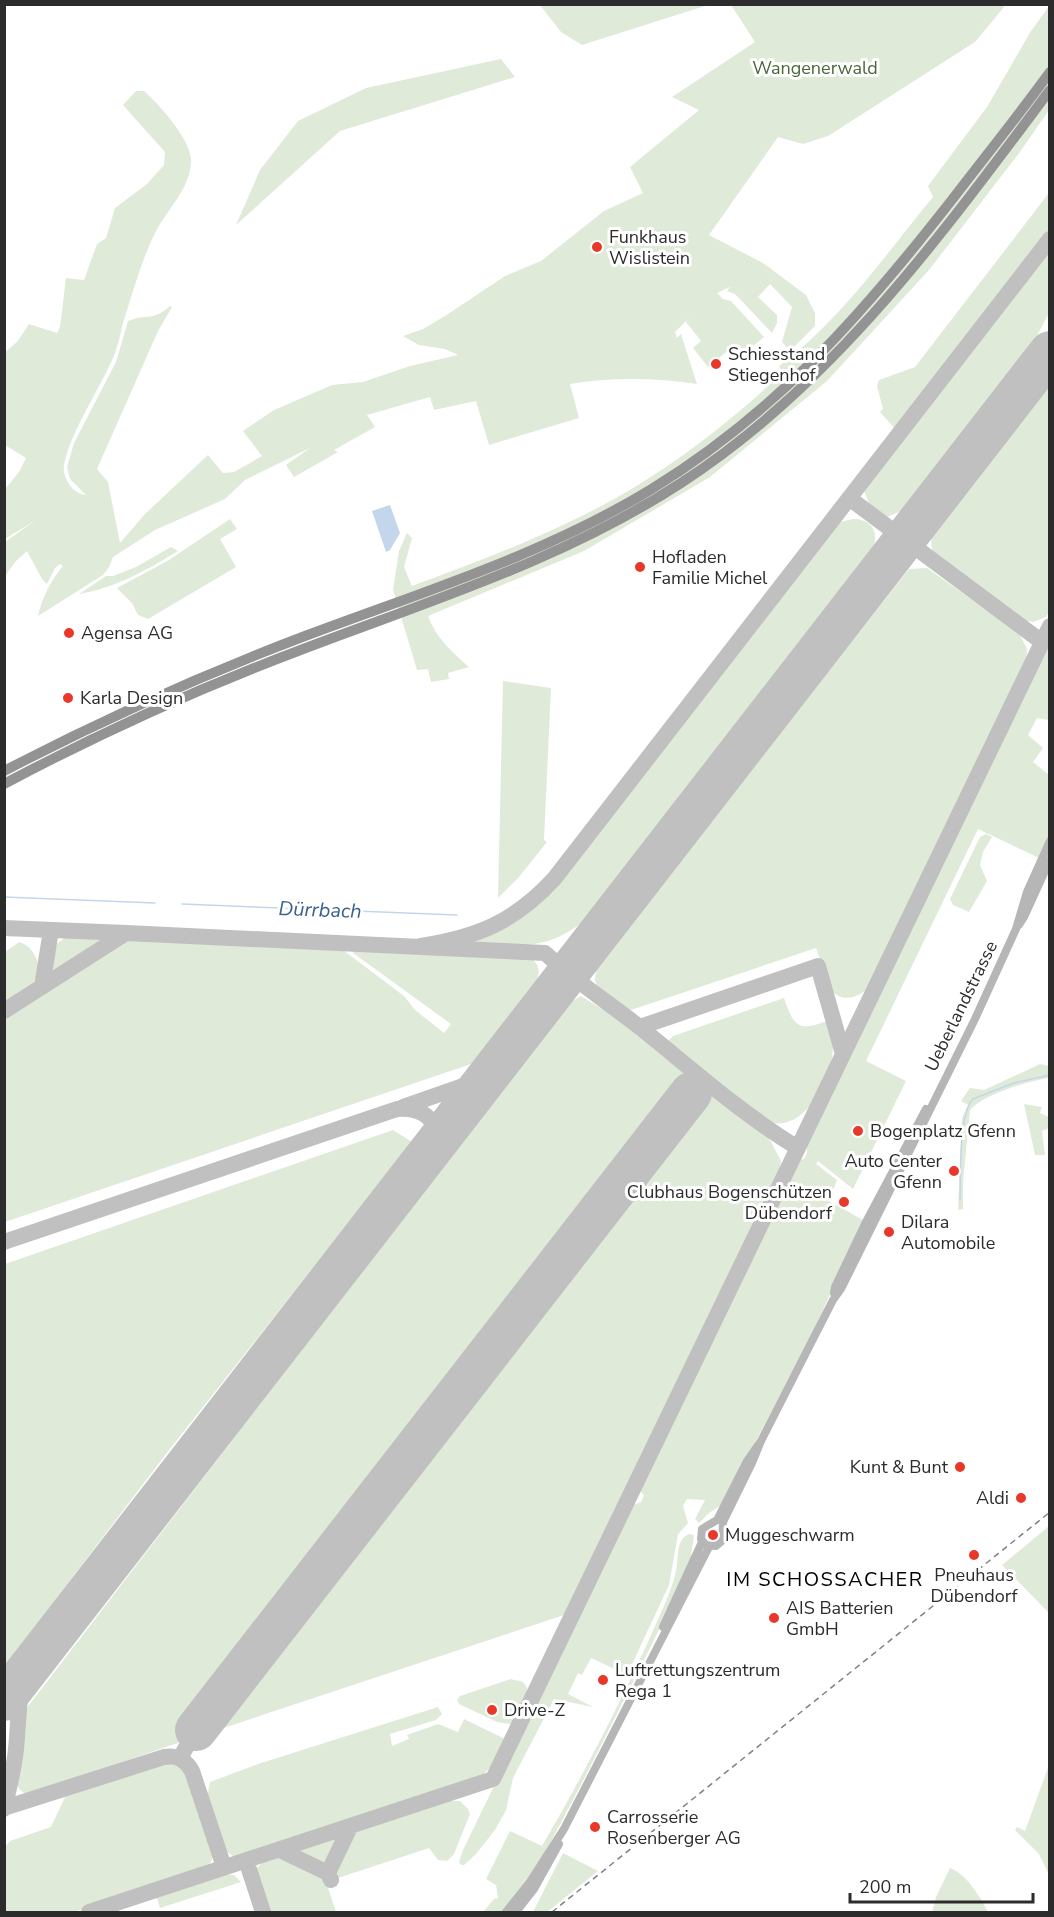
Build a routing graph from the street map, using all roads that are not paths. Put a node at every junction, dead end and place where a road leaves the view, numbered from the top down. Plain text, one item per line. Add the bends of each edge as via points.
1 (1050, 72) edge
2 (1050, 90) edge
3 (4, 771) edge
4 (4, 784) edge
5 (1050, 841) edge
6 (1050, 860) edge
7 (1016, 929) junction
8 (718, 1526) junction
9 (706, 1544) junction
10 (564, 1830) junction
11 (506, 1912) edge
12 (516, 1912) edge

1 - 3 highway via 849,325 766,405 674,474 604,516 546,544 215,672
2 - 4 highway via 855,336 776,412 683,482 613,524 546,557 217,683 117,727
5 - 7 main road, Ueberlandstrasse
6 - 7 main road, Ueberlandstrasse
7 - 8 main road, Ueberlandstrasse via 926,1121 761,1441 747,1461
8 - 9 main road via 724,1536 722,1541 716,1546
8 - 9 main road, Ueberlandstrasse via 707,1524 702,1529 700,1535
9 - 10 main road, Ueberlandstrasse
10 - 11 main road, Ueberlandstrasse
10 - 12 main road, Ueberlandstrasse via 548,1866

